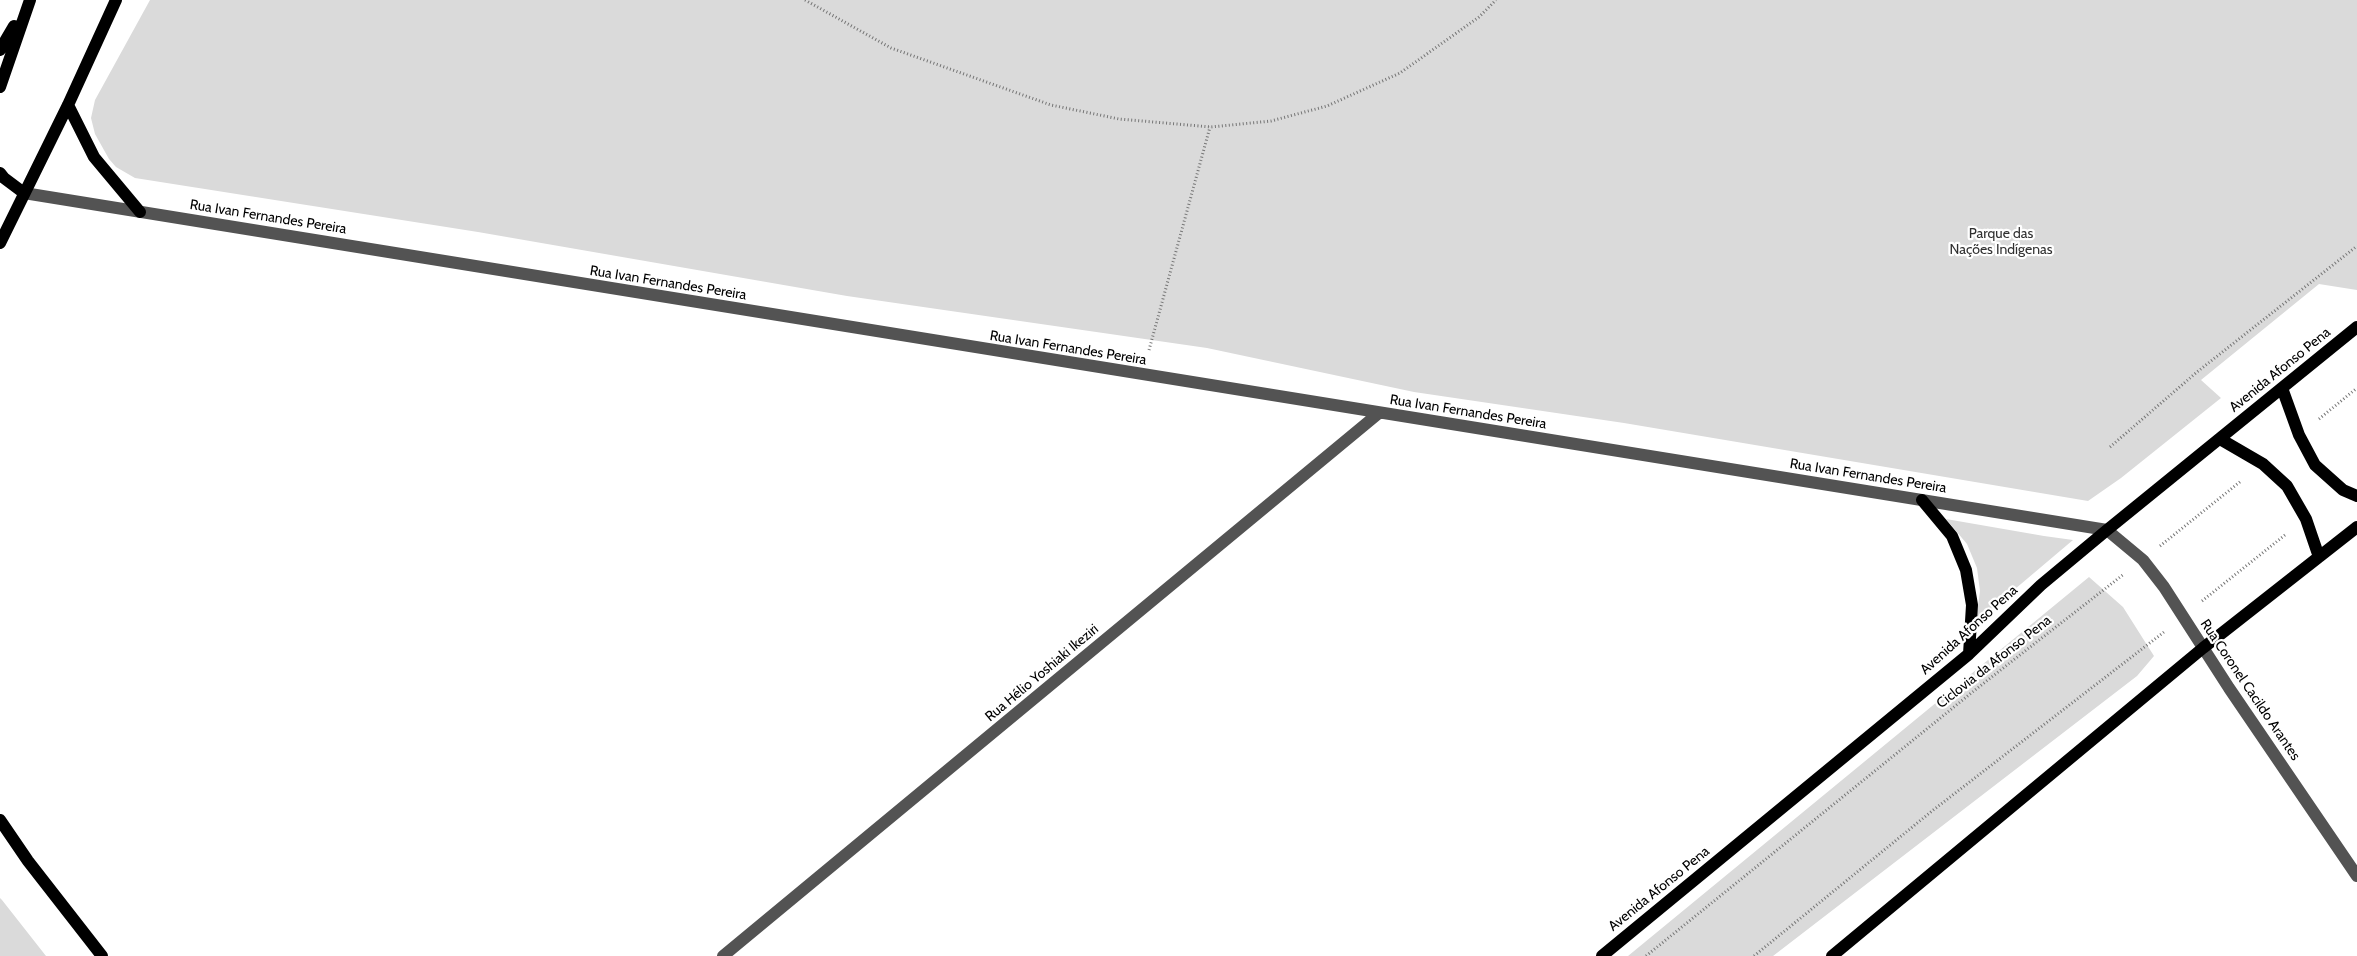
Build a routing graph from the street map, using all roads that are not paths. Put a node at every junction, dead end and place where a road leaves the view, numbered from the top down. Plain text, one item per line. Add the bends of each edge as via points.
1 (30, 0) edge
2 (116, 0) edge
3 (0, 50) edge
4 (0, 87) edge
5 (68, 105) junction
6 (0, 173) edge
7 (24, 193) junction
8 (140, 212) junction
9 (0, 243) edge
10 (2357, 327) edge
11 (2282, 388) junction
12 (1379, 413) junction
13 (2220, 439) junction
14 (2357, 496) edge
15 (1922, 500) junction
16 (2357, 527) edge
17 (2107, 530) junction
18 (2319, 557) junction
19 (2203, 648) junction
20 (1970, 654) junction
21 (0, 820) edge
22 (2357, 876) edge
23 (102, 956) edge
24 (723, 956) edge
25 (1602, 956) edge
26 (1832, 956) edge

1 - 3 main road
1 - 4 main road
2 - 5 main road
5 - 7 main road
5 - 8 main road via 94,157
6 - 7 main road
7 - 8 street, Rua Ivan Fernandes Pereira
7 - 9 main road
8 - 12 street, Rua Ivan Fernandes Pereira
10 - 11 main road, Avenida Afonso Pena
11 - 13 main road, Avenida Afonso Pena
11 - 14 main road via 2299,435 2315,465 2343,490
12 - 15 street, Rua Ivan Fernandes Pereira
12 - 24 street, Rua Hélio Yoshiaki Ikeziri
13 - 17 main road, Avenida Afonso Pena
13 - 18 main road via 2263,464 2287,486 2306,519
15 - 17 street, Rua Ivan Fernandes Pereira
15 - 20 main road via 1952,536 1966,570 1972,605
16 - 18 main road
17 - 19 street, Rua Coronel Cacildo Arantes via 2143,560
17 - 20 main road, Avenida Afonso Pena via 2041,585
18 - 19 main road
19 - 22 street, Rua Coronel Cacildo Arantes
19 - 26 main road
20 - 25 main road, Avenida Afonso Pena
21 - 23 main road

